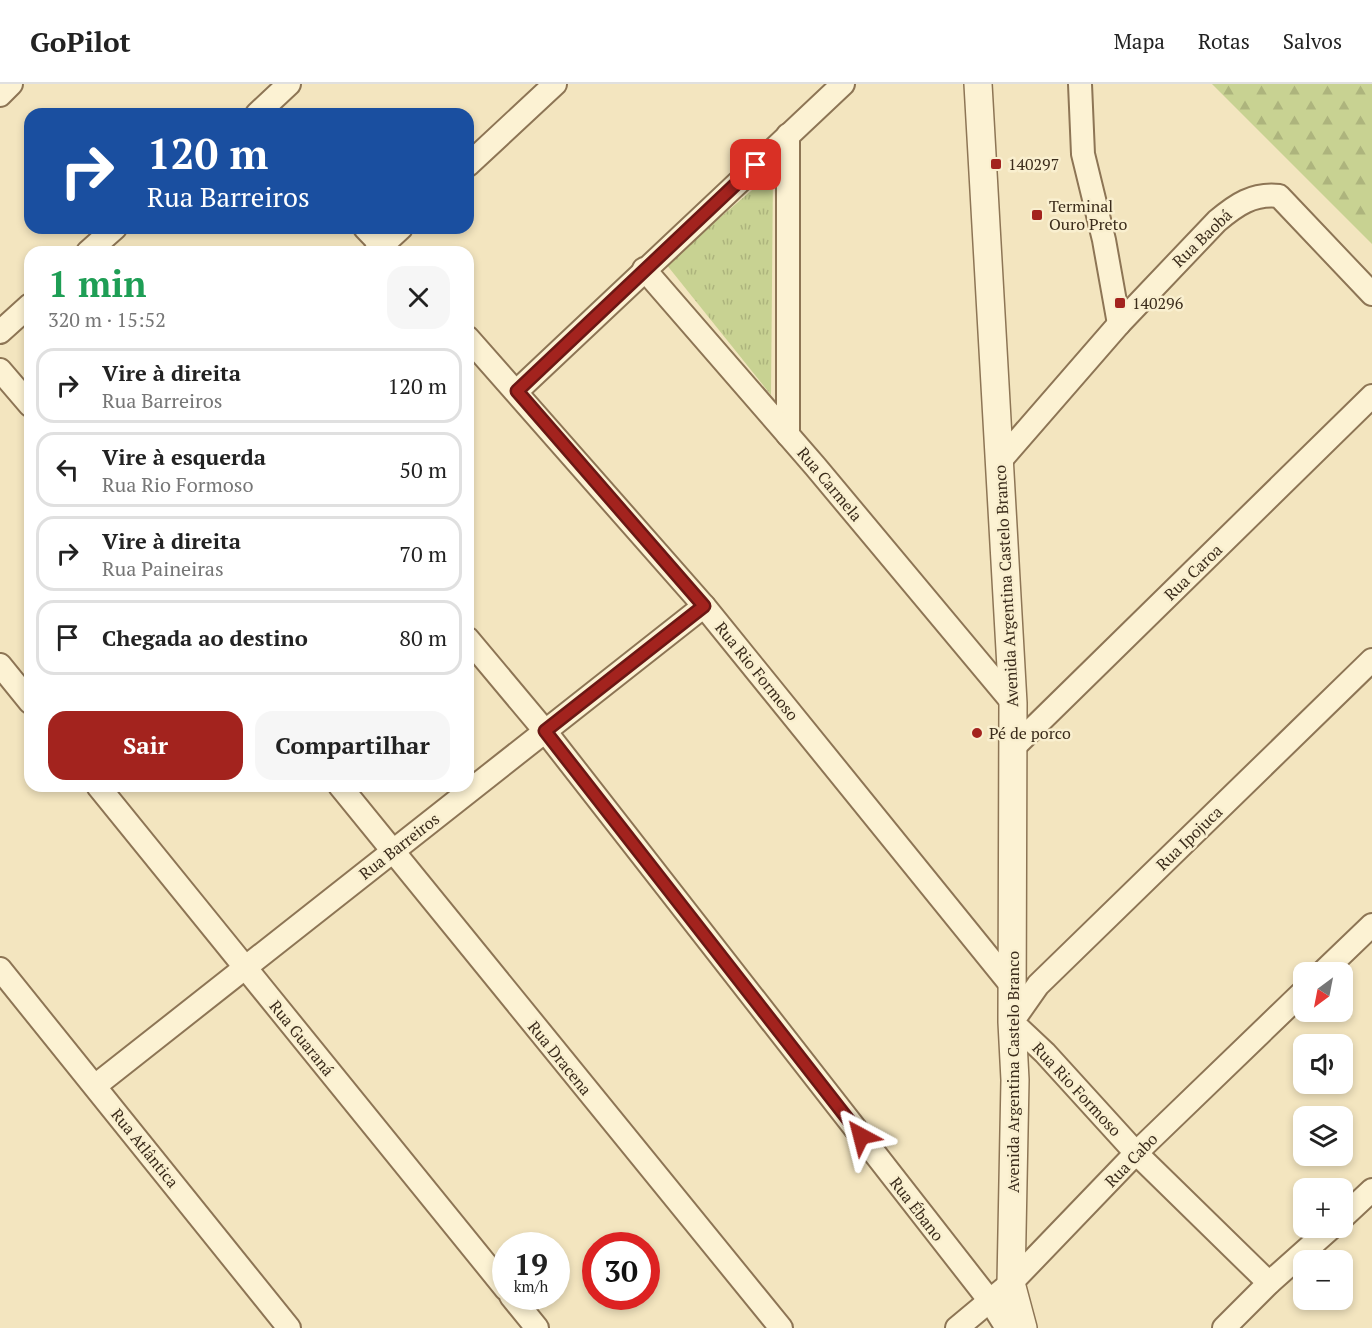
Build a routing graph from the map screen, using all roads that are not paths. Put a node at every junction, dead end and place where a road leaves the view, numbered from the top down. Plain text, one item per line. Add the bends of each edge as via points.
1 (11, 84) edge
2 (289, 84) edge
3 (555, 84) edge
4 (843, 84) edge
5 (1080, 84) edge
6 (978, 90) edge
7 (0, 95) edge
8 (264, 108) edge
9 (788, 135) junction
10 (474, 159) edge
11 (108, 234) edge
12 (370, 234) edge
13 (396, 234) edge
14 (95, 246) edge
15 (379, 246) edge
16 (385, 246) edge
17 (644, 268) junction
18 (1372, 294) edge
19 (24, 310) edge
20 (1119, 324) junction
21 (0, 332) edge
22 (474, 344) edge
23 (0, 370) edge
24 (517, 391) junction
25 (1372, 396) edge
26 (24, 398) edge
27 (788, 435) junction
28 (999, 462) junction
29 (704, 606) junction
30 (474, 646) edge
31 (1372, 660) edge
32 (0, 664) edge
33 (24, 694) edge
34 (1013, 703) junction
35 (545, 731) junction
36 (1013, 748) junction
37 (474, 787) edge
38 (103, 792) edge
39 (345, 792) edge
40 (468, 792) edge
41 (393, 851) junction
42 (1372, 925) edge
43 (1333, 962) edge
44 (245, 968) junction
45 (0, 969) edge
46 (1012, 986) junction
47 (1293, 1002) edge
48 (1012, 1022) junction
49 (95, 1086) junction
50 (1136, 1153) junction
51 (1372, 1190) edge
52 (1353, 1208) edge
53 (1320, 1238) edge
54 (492, 1272) edge
55 (1011, 1283) junction
56 (1269, 1283) junction
57 (990, 1301) junction
58 (522, 1310) edge
59 (289, 1328) edge
60 (537, 1328) edge
61 (781, 1328) edge
62 (957, 1328) edge
63 (1007, 1328) edge
64 (1023, 1328) edge
65 (1224, 1328) edge

1 - 7 street
2 - 8 street
3 - 10 street
4 - 9 street
5 - 20 street via 1083,154
6 - 28 street, Avenida Argentina Castelo Branco
9 - 17 street
9 - 27 street
11 - 14 street
12 - 15 street
13 - 16 street
17 - 24 street
17 - 27 street, Rua Carmela
18 - 20 street, Rua Baobá via 1278,196 1265,194 1234,207 1216,221
19 - 21 street
20 - 28 street, Rua Baobá
22 - 24 street, Rua Rio Formoso
23 - 26 street
24 - 29 street, Rua Rio Formoso
25 - 36 street, Rua Caroa
27 - 34 street, Rua Carmela
28 - 34 street, Avenida Argentina Castelo Branco
29 - 35 street, Rua Barreiros
29 - 46 street, Rua Rio Formoso
30 - 35 street, Rua Ébano
31 - 48 street, Rua Ipojuca via 1038,984
32 - 33 street
34 - 36 street, Avenida Argentina Castelo Branco
35 - 37 street, Rua Barreiros
35 - 57 street, Rua Ébano
36 - 46 street, Avenida Argentina Castelo Branco
38 - 44 street, Rua Guaraná
39 - 41 street, Rua Dracena
40 - 41 street, Rua Barreiros
41 - 44 street, Rua Barreiros
41 - 61 street, Rua Dracena
42 - 43 street
44 - 49 street, Rua Barreiros
44 - 54 street, Rua Guaraná
45 - 49 street, Rua Atlântica
46 - 48 street, Avenida Argentina Castelo Branco
47 - 50 street, Rua Cabo
48 - 50 street, Rua Rio Formoso
48 - 55 street, Avenida Argentina Castelo Branco via 1015,1080
49 - 59 street, Rua Atlântica
50 - 55 street, Rua Cabo
50 - 56 street, Rua Rio Formoso
51 - 52 street
53 - 56 street
55 - 57 street, Rua Cabo
55 - 64 street, Avenida Argentina Castelo Branco
56 - 65 street
57 - 62 street, Rua Cabo
57 - 63 street, Rua Ébano
58 - 60 street

